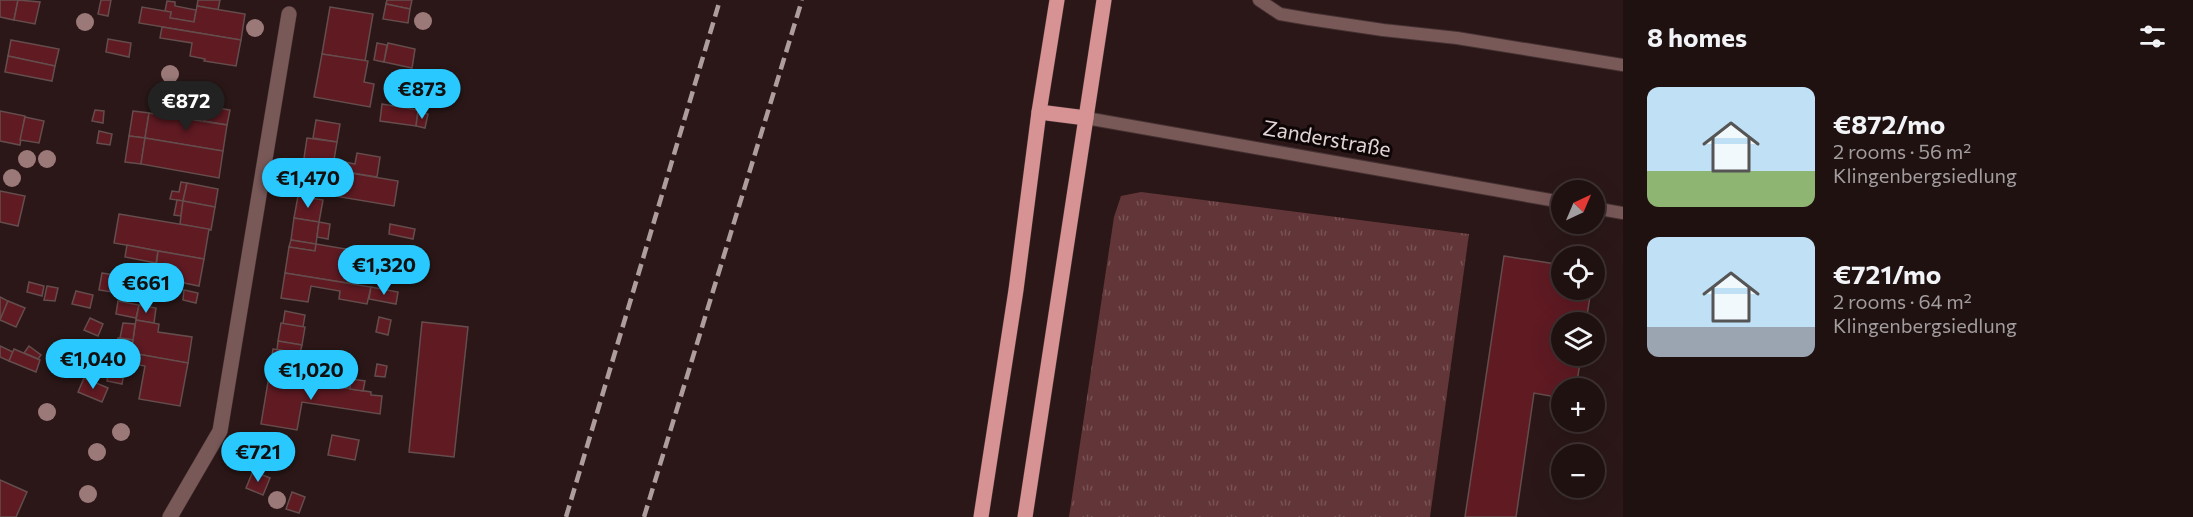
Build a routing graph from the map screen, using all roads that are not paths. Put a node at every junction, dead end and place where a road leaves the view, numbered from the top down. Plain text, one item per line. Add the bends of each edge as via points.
1 (1057, 0) edge
2 (1104, 0) edge
3 (1259, 0) edge
4 (290, 14) dead end
5 (1623, 64) edge
6 (1039, 112) junction
7 (1086, 118) junction
8 (1551, 200) edge
9 (1605, 210) edge
10 (1623, 213) edge
11 (171, 517) edge
12 (981, 517) edge
13 (1025, 517) edge

1 - 6 main road
2 - 7 main road
3 - 5 lane via 1280,14
4 - 11 street via 219,431
6 - 7 main road, Zanderstraße
6 - 12 main road
7 - 8 lane, Zanderstraße
7 - 13 main road
9 - 10 lane

